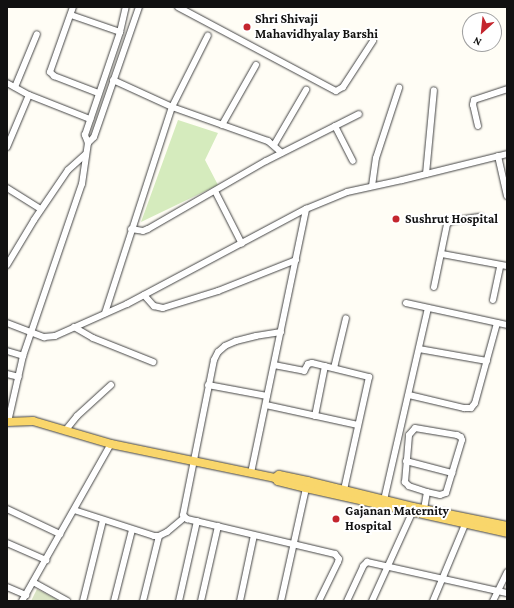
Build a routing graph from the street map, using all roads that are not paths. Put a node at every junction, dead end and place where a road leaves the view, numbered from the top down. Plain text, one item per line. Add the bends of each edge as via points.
1 (73, 7) edge
2 (126, 7) edge
3 (139, 7) edge
4 (178, 7) edge
5 (71, 14) junction
6 (120, 32) junction
7 (37, 34) dead end
8 (208, 35) dead end
9 (373, 41) dead end
10 (256, 65) dead end
11 (113, 80) junction
12 (7, 83) edge
13 (15, 87) junction
14 (399, 88) dead end
15 (507, 89) edge
16 (306, 90) dead end
17 (434, 90) dead end
18 (98, 93) junction
19 (29, 95) junction
20 (172, 107) junction
21 (359, 114) dead end
22 (90, 119) junction
23 (222, 125) junction
24 (335, 126) junction
25 (478, 126) dead end
26 (88, 143) junction
27 (274, 145) junction
28 (7, 147) edge
29 (282, 153) junction
30 (86, 154) junction
31 (507, 154) edge
32 (498, 156) junction
33 (353, 161) dead end
34 (426, 174) junction
35 (372, 186) junction
36 (7, 188) edge
37 (216, 192) junction
38 (507, 196) edge
39 (41, 209) junction
40 (306, 209) junction
41 (481, 217) dead end
42 (131, 229) junction
43 (242, 244) junction
44 (442, 254) junction
45 (296, 260) junction
46 (7, 265) edge
47 (500, 266) junction
48 (507, 266) edge
49 (434, 287) dead end
50 (144, 295) junction
51 (493, 300) dead end
52 (406, 304) dead end
53 (428, 308) junction
54 (105, 313) junction
55 (346, 318) dead end
56 (7, 323) edge
57 (497, 323) junction
58 (507, 325) edge
59 (74, 327) junction
60 (281, 332) junction
61 (31, 333) junction
62 (419, 349) junction
63 (7, 351) edge
64 (23, 356) junction
65 (487, 361) junction
66 (153, 362) dead end
67 (274, 365) junction
68 (325, 366) junction
69 (334, 368) junction
70 (7, 374) edge
71 (18, 377) junction
72 (111, 385) dead end
73 (208, 385) junction
74 (409, 395) junction
75 (268, 396) junction
76 (266, 405) junction
77 (315, 416) junction
78 (8, 422) edge
79 (358, 425) junction
80 (65, 431) junction
81 (111, 444) junction
82 (406, 461) junction
83 (195, 462) junction
84 (251, 473) junction
85 (452, 473) junction
86 (275, 478) junction
87 (306, 488) junction
88 (344, 490) junction
89 (427, 492) junction
90 (384, 500) junction
91 (7, 509) edge
92 (424, 509) junction
93 (74, 510) junction
94 (412, 513) junction
95 (185, 517) junction
96 (103, 520) junction
97 (197, 521) junction
98 (467, 521) junction
99 (218, 526) junction
100 (507, 526) edge
101 (132, 530) junction
102 (507, 533) edge
103 (60, 534) junction
104 (254, 535) junction
105 (159, 536) junction
106 (7, 544) edge
107 (294, 544) junction
108 (46, 560) junction
109 (387, 566) junction
110 (507, 572) edge
111 (443, 579) junction
112 (33, 582) junction
113 (7, 587) edge
114 (498, 591) junction
115 (507, 593) edge
116 (24, 598) edge
117 (68, 601) edge
118 (83, 601) edge
119 (114, 601) edge
120 (143, 601) edge
121 (179, 601) edge
122 (201, 601) edge
123 (240, 601) edge
124 (281, 601) edge
125 (319, 601) edge
126 (347, 601) edge
127 (372, 601) edge
128 (433, 601) edge
129 (493, 601) edge

1 - 5 street
2 - 6 street
3 - 11 street
4 - 9 street via 336,91 343,87
5 - 6 street
5 - 18 street via 50,72 54,76
6 - 18 street
7 - 13 street
8 - 20 street
10 - 23 street
11 - 20 street
11 - 26 street via 94,137
12 - 13 street
13 - 19 street
14 - 35 street via 376,158
15 - 25 street via 474,100
16 - 27 street
17 - 34 street
18 - 22 street
19 - 22 street
19 - 28 street
20 - 23 street
20 - 42 street
21 - 24 street
22 - 26 street via 85,135
23 - 27 street
24 - 29 street
24 - 33 street
26 - 30 street
27 - 29 street
29 - 37 street
30 - 39 street via 68,170
30 - 61 street via 82,184
31 - 32 street
32 - 34 street
32 - 38 street
34 - 35 street
35 - 40 street via 347,192
36 - 39 street
37 - 42 street via 148,229
37 - 43 street
39 - 46 street
40 - 43 street
40 - 45 street
41 - 44 street via 449,222
42 - 54 street
43 - 50 street
44 - 47 street
44 - 49 street
45 - 50 street via 218,291 163,308 154,306
45 - 60 street
47 - 48 street
47 - 51 street
50 - 54 street
52 - 53 street
53 - 57 street
53 - 62 street
54 - 59 street
55 - 69 street
56 - 61 street
57 - 58 street
57 - 65 street
59 - 61 street via 50,337
59 - 66 street via 93,338
60 - 67 street
60 - 73 street via 256,336 225,346 214,360
61 - 64 street
62 - 65 street
62 - 74 street
63 - 64 street
64 - 71 street
65 - 74 street via 475,403 471,408
67 - 68 street via 304,371 310,363
67 - 75 street
68 - 69 street
68 - 77 street
69 - 79 street via 369,377
70 - 71 street
71 - 78 street
72 - 80 street via 77,416
73 - 75 street
73 - 83 street
74 - 90 street
75 - 76 street
76 - 77 street
76 - 84 street
77 - 79 street
78 - 80 main road via 33,422
79 - 88 street
80 - 81 main road
81 - 83 main road
81 - 93 street
82 - 85 street
82 - 85 street via 409,435 415,428 457,435 462,440
82 - 89 street via 405,482
83 - 84 main road
83 - 95 street via 183,510
84 - 86 main road
85 - 89 street via 446,493 440,495
86 - 87 main road
86 - 88 main road via 279,475
87 - 94 main road
87 - 107 street
88 - 90 main road
89 - 92 street
90 - 92 main road
91 - 103 street
92 - 98 main road
93 - 96 street
93 - 103 street
94 - 98 main road
94 - 109 street
95 - 97 street
95 - 105 street
96 - 101 street
96 - 118 street
97 - 99 street
97 - 121 street
98 - 100 main road
98 - 102 main road
98 - 111 street
99 - 104 street
99 - 122 street
101 - 105 street
101 - 119 street
103 - 108 street
104 - 107 street
104 - 123 street
105 - 120 street
106 - 108 street
107 - 124 street
107 - 125 street via 335,554 339,558
108 - 112 street
109 - 111 street
109 - 126 street via 371,562 365,564
109 - 127 street
110 - 114 street
111 - 114 street
111 - 128 street
112 - 116 street
112 - 117 street
113 - 116 street
114 - 115 street
114 - 129 street

